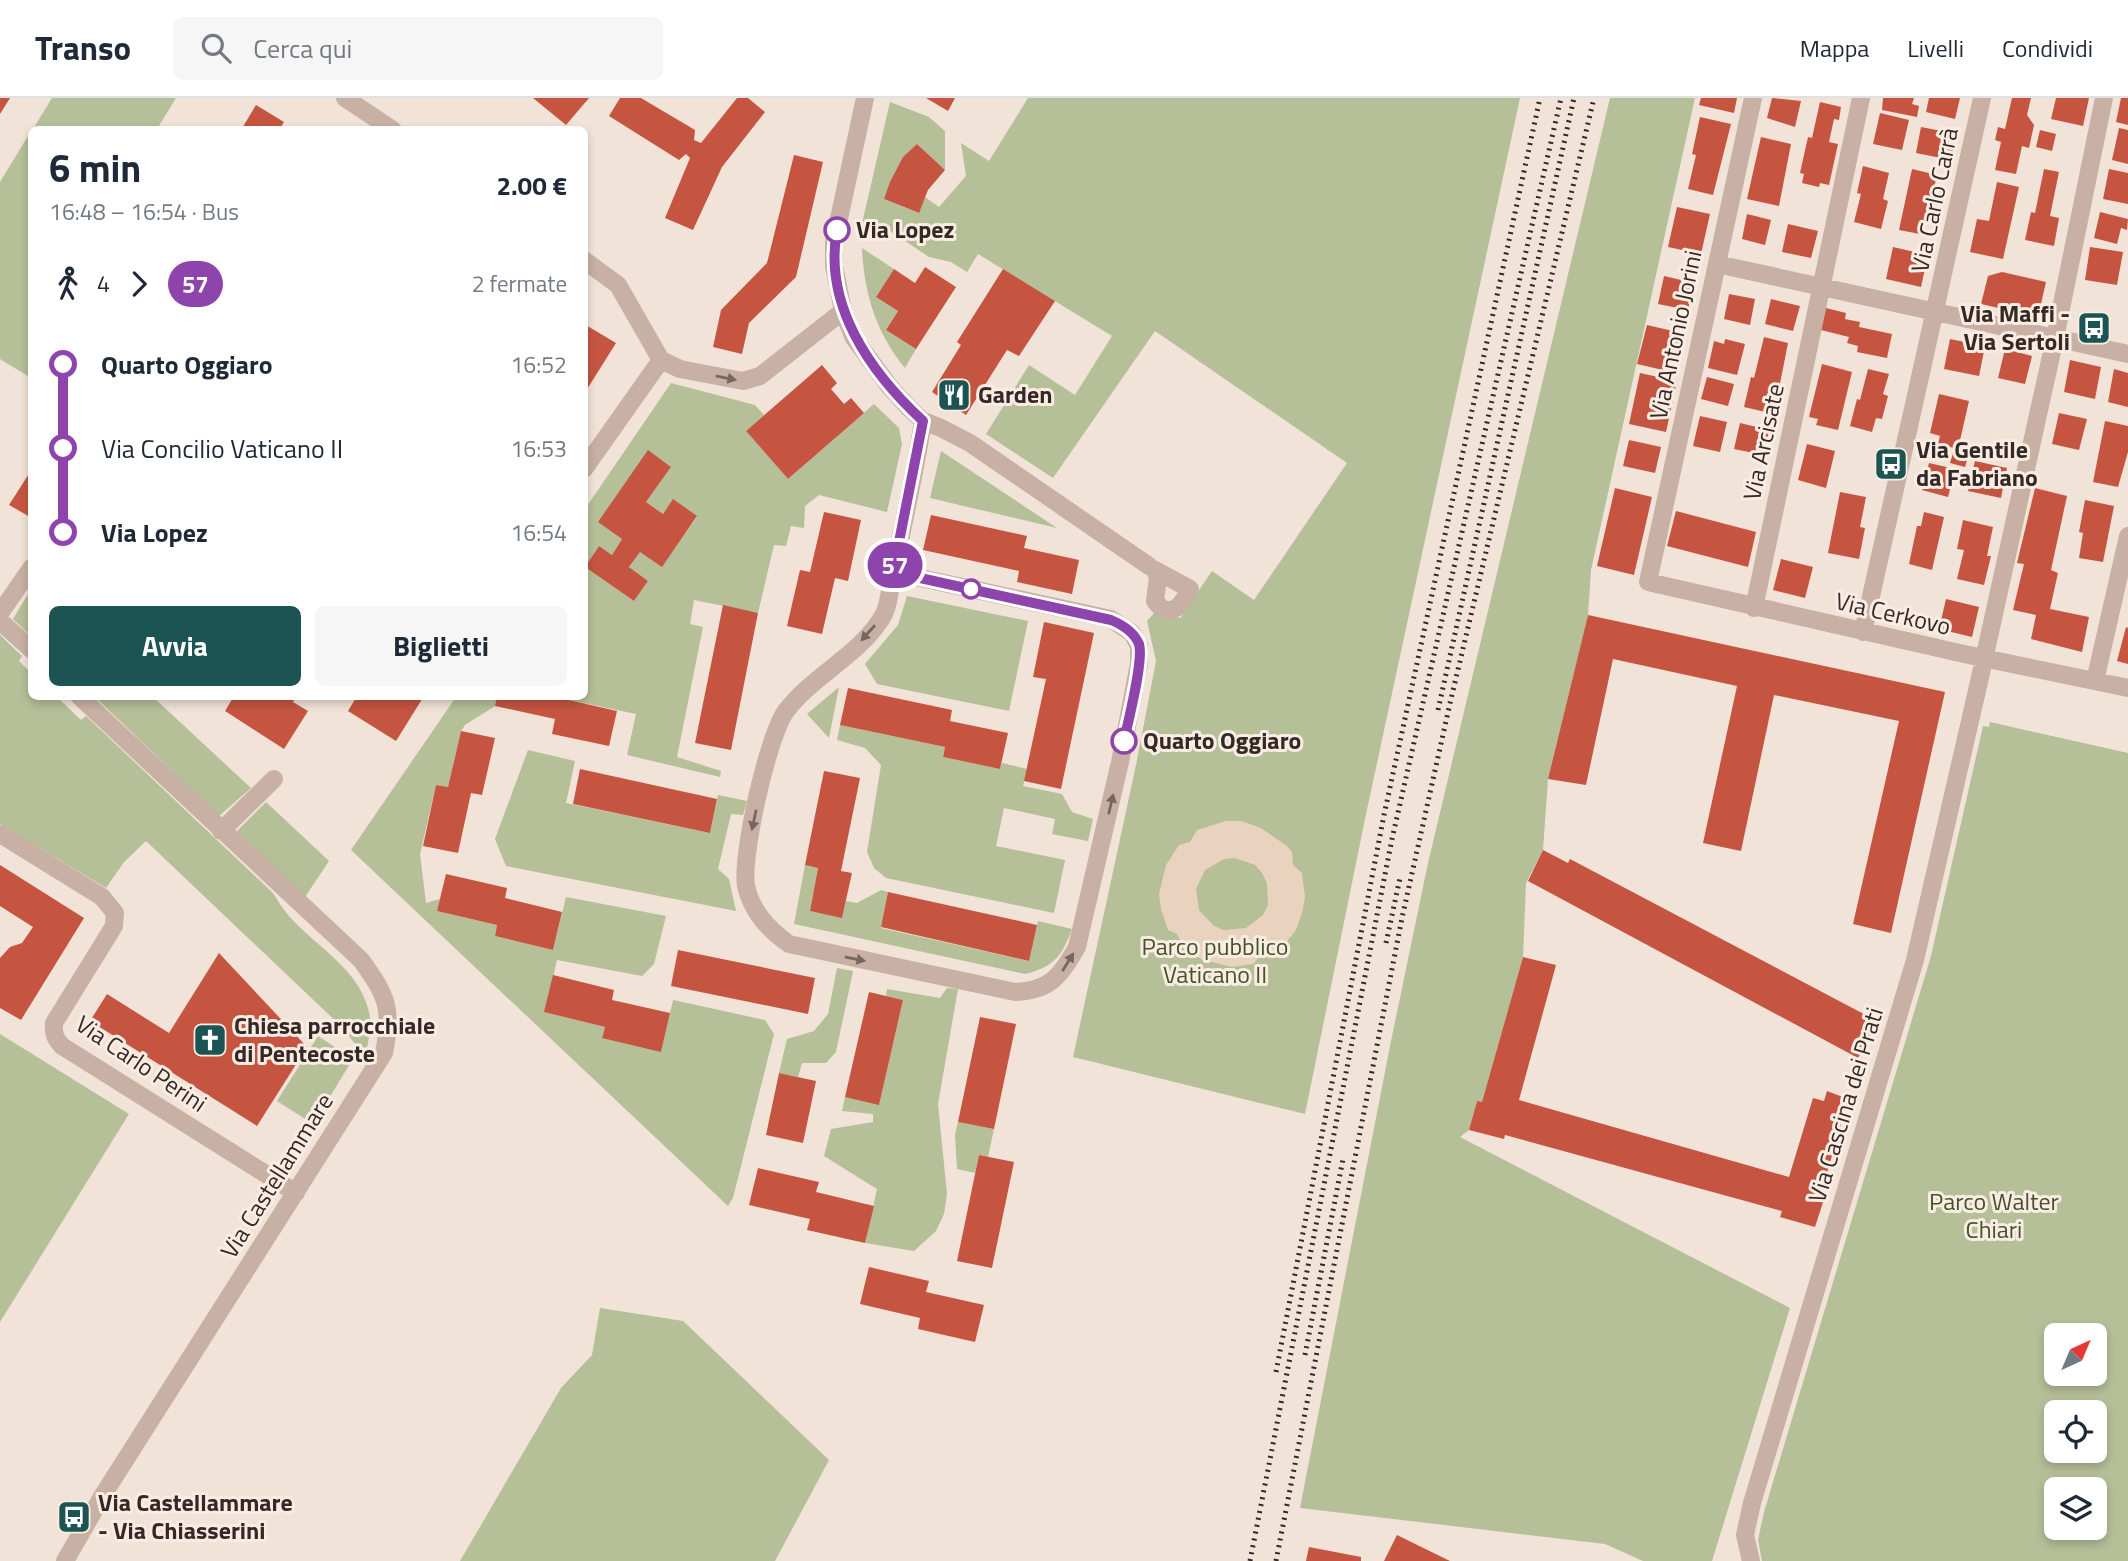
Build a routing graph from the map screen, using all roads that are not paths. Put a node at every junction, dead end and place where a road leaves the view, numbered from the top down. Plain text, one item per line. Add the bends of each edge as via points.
1 (865, 98) edge
2 (1753, 98) edge
3 (1861, 98) edge
4 (1982, 98) edge
5 (2104, 98) edge
6 (352, 100) edge
7 (388, 126) edge
8 (588, 263) edge
9 (1717, 264) junction
10 (1822, 287) junction
11 (843, 311) junction
12 (1936, 312) junction
13 (2055, 338) junction
14 (2128, 354) edge
15 (660, 360) junction
16 (923, 421) junction
17 (588, 463) edge
18 (2128, 536) edge
19 (1152, 568) dead end
20 (893, 572) junction
21 (28, 573) edge
22 (1648, 582) joint
23 (1754, 608) junction
24 (0, 613) edge
25 (0, 621) edge
26 (1863, 632) junction
27 (28, 646) edge
28 (1984, 658) junction
29 (2095, 681) junction
30 (2128, 688) edge
31 (83, 700) edge
32 (274, 779) dead end
33 (221, 831) junction
34 (0, 834) edge
35 (296, 1193) junction
36 (65, 1561) edge
37 (1751, 1561) edge

1 - 11 street via 834,242
2 - 9 street, Via Antonio Jorini
3 - 10 street, Via Arcisate
4 - 12 street, Via Carlo Carrà
5 - 13 street, Via Cascina dei Prati
6 - 7 street
8 - 15 street via 618,285
9 - 10 street
9 - 22 street, Via Antonio Jorini
10 - 12 street
10 - 23 street, Via Arcisate
15 -> 11 street via 680,369 751,379
11 - 16 street via 870,362
12 - 13 street
12 - 26 street
13 - 14 street
13 - 28 street, Via Cascina dei Prati
15 - 17 street
16 - 19 street via 970,443
16 - 20 street
18 - 29 street
20 -> 20 street via 885,613 784,714 751,832 747,888 757,914 789,944 1015,992 1034,991 1065,968 1077,947 1120,762 1139,646 1132,633 1111,620
21 - 24 street
22 - 23 street, Via Cerkovo
23 - 26 street, Via Cerkovo
25 - 27 street
26 - 28 street, Via Cerkovo
28 - 29 street, Via Cerkovo
28 - 37 street, Via Cascina dei Prati via 1915,960 1752,1503 1745,1535
29 - 30 street, Via Cerkovo
31 - 33 street, Via Castellammare
32 - 33 street
33 - 35 street, Via Castellammare via 361,960 387,1003 384,1053
34 - 35 street, Via Carlo Perini via 102,897 115,912 114,926 54,1023 56,1040
35 - 36 street, Via Castellammare

